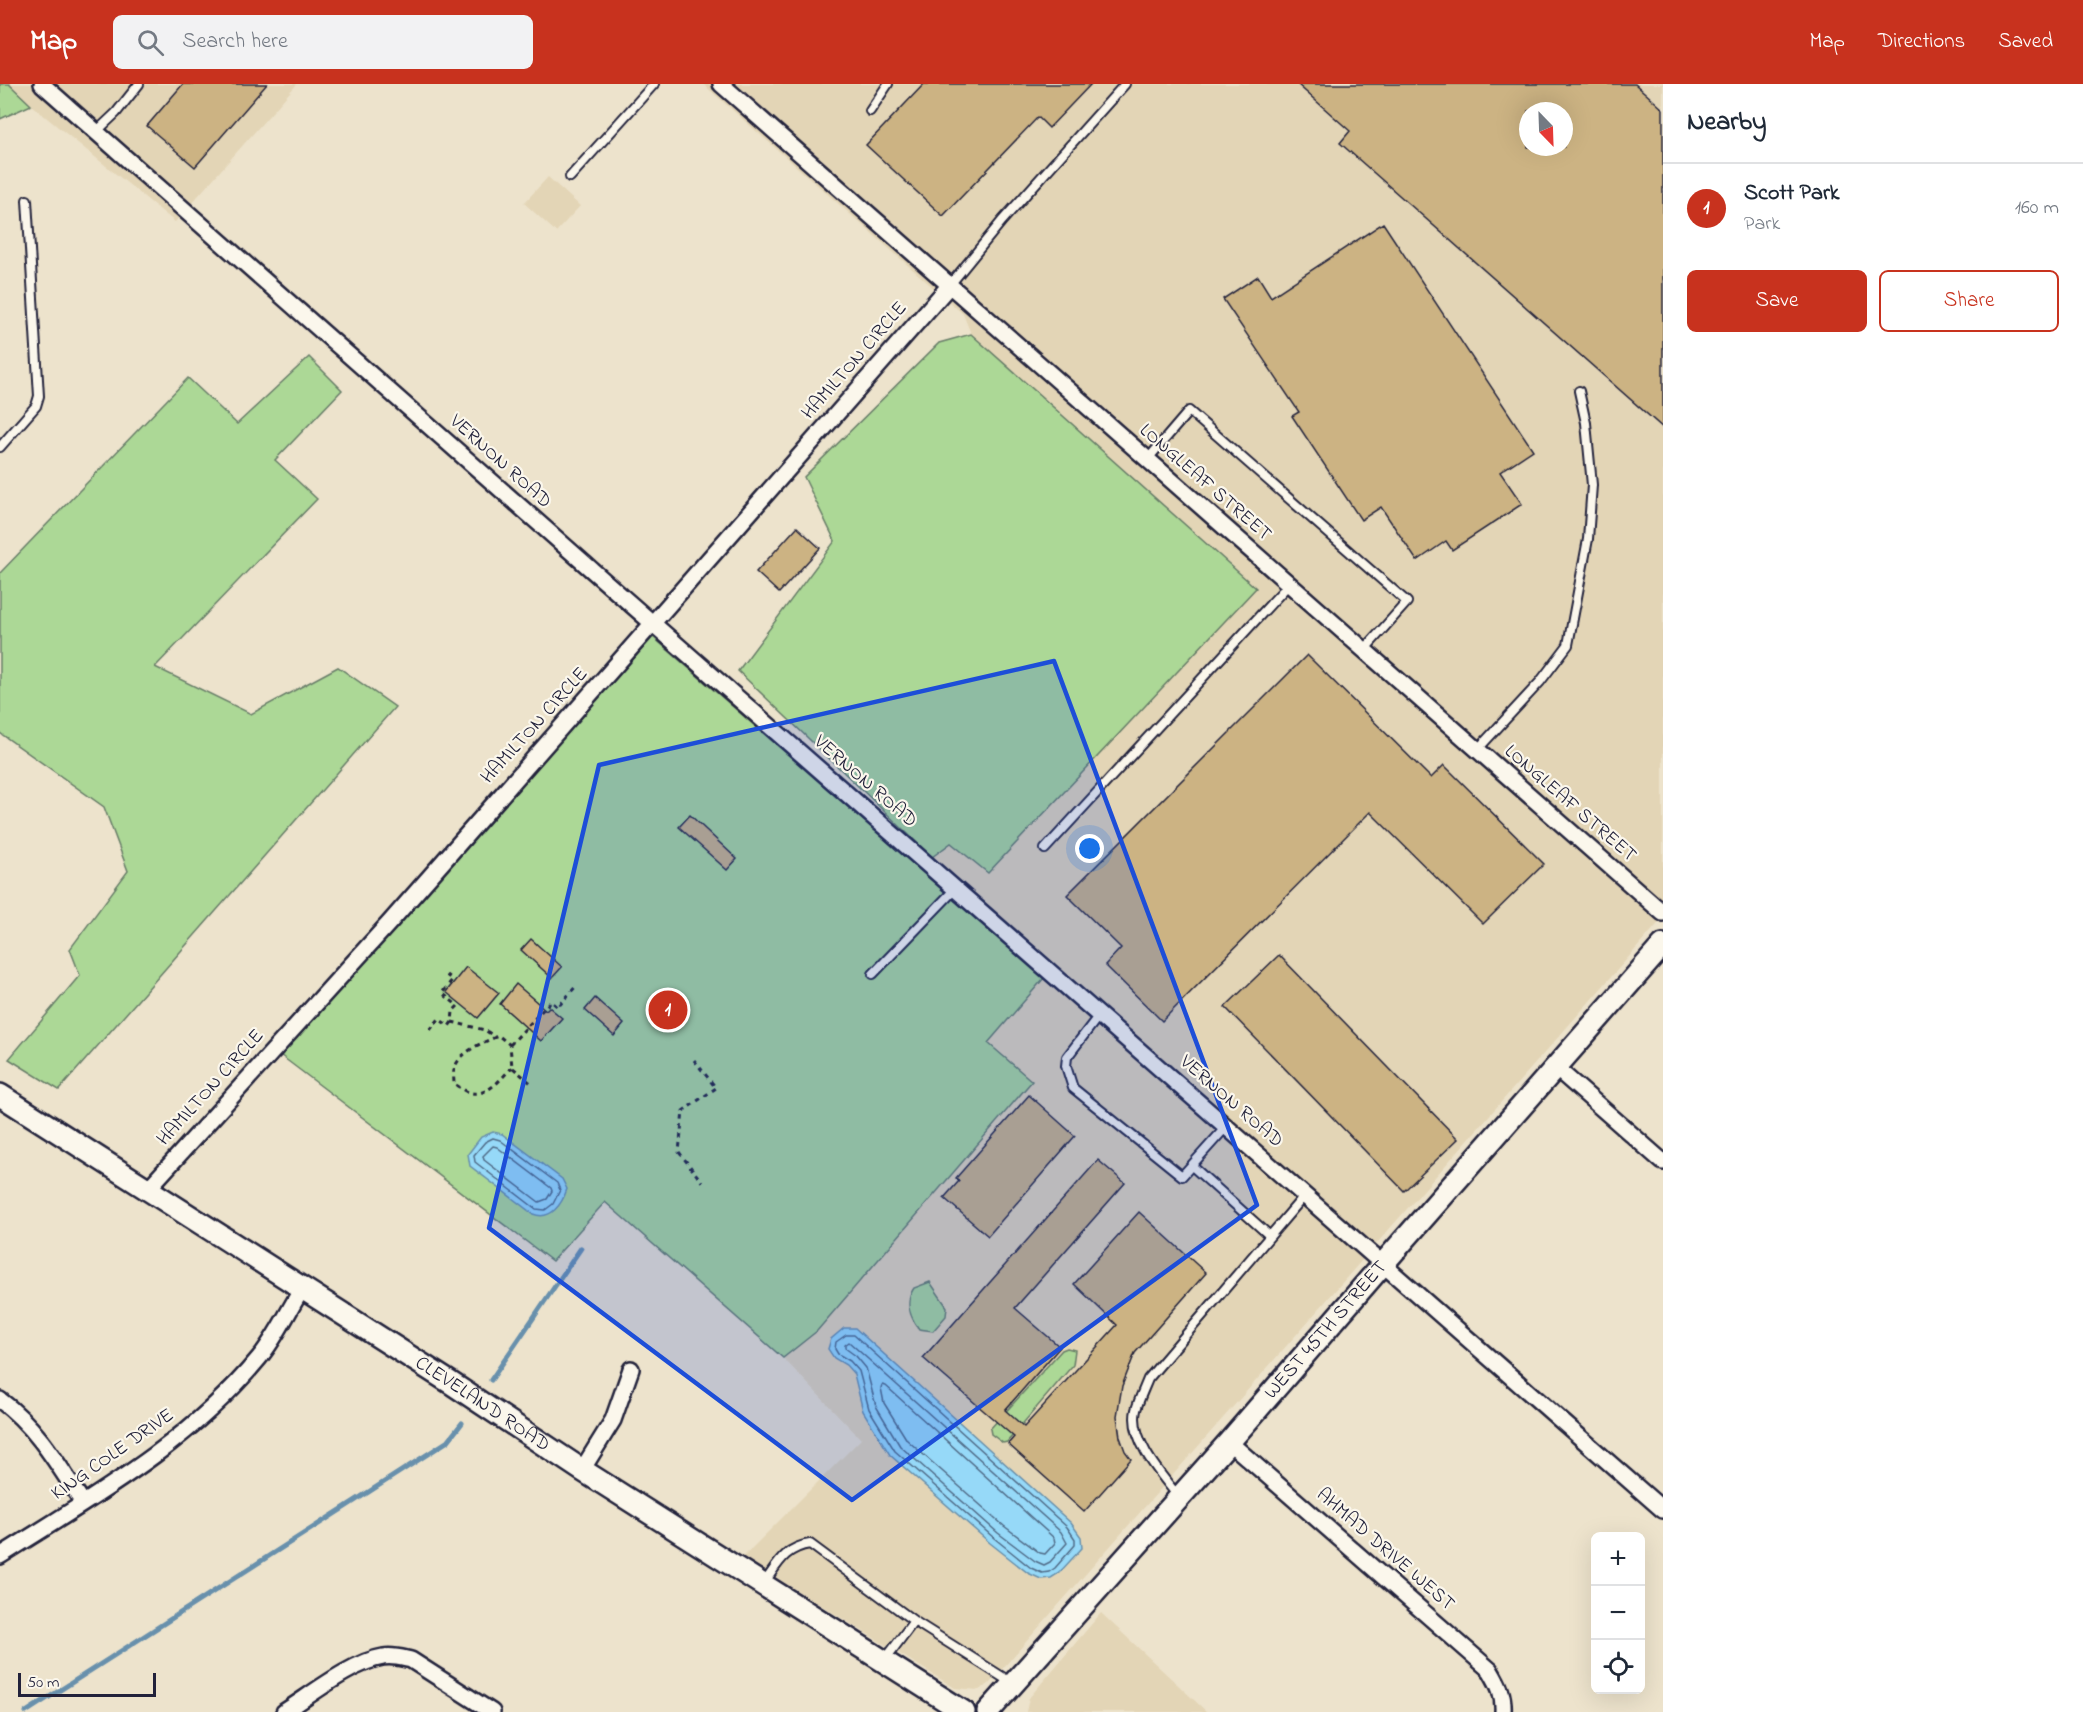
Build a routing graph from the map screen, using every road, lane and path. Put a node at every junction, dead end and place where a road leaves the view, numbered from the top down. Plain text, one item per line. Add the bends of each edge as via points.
1 (42, 84) edge
2 (654, 84) edge
3 (721, 84) edge
4 (888, 84) edge
5 (1125, 84) edge
6 (138, 86) edge
7 (870, 111) dead end
8 (96, 132) junction
9 (570, 177) dead end
10 (27, 200) dead end
11 (949, 286) junction
12 (1579, 391) dead end
13 (0, 447) edge
14 (1147, 460) junction
15 (1289, 584) junction
16 (652, 625) junction
17 (1364, 650) junction
18 (1477, 750) junction
19 (1045, 849) dead end
20 (955, 889) junction
21 (1663, 913) edge
22 (1663, 945) edge
23 (444, 974) dead end
24 (873, 974) dead end
25 (577, 985) dead end
26 (1100, 1014) junction
27 (452, 1022) junction
28 (430, 1030) dead end
29 (495, 1037) junction
30 (510, 1045) junction
31 (694, 1060) dead end
32 (512, 1067) junction
33 (1556, 1068) junction
34 (533, 1085) dead end
35 (0, 1095) edge
36 (1227, 1126) junction
37 (1663, 1162) edge
38 (1191, 1166) junction
39 (702, 1182) dead end
40 (147, 1190) junction
41 (1305, 1195) junction
42 (1270, 1236) junction
43 (1383, 1264) junction
44 (302, 1289) junction
45 (631, 1369) dead end
46 (0, 1400) edge
47 (1229, 1442) junction
48 (582, 1470) junction
49 (1179, 1497) junction
50 (83, 1503) junction
51 (1663, 1510) edge
52 (0, 1556) edge
53 (762, 1585) junction
54 (914, 1621) junction
55 (884, 1662) junction
56 (1013, 1684) junction
57 (1503, 1705) edge
58 (284, 1712) edge
59 (492, 1712) edge
60 (964, 1712) edge
61 (988, 1712) edge

1 - 8 street, VERNON ROAD
2 - 9 lane
3 - 11 street, LONGLEAF STREET
4 - 7 lane
5 - 11 lane
6 - 8 lane
8 - 16 street, VERNON ROAD
10 - 13 lane via 39,396 36,406
11 - 14 street, LONGLEAF STREET
11 - 16 street, HAMILTON CIRCLE
12 - 18 lane via 1592,485 1588,539 1568,645 1540,682
14 - 15 street, LONGLEAF STREET
14 - 17 lane via 1189,411 1285,495 1407,602
15 - 17 street, LONGLEAF STREET
15 - 19 lane
16 - 20 street, VERNON ROAD
16 - 40 street, HAMILTON CIRCLE
17 - 18 street, LONGLEAF STREET
18 - 21 street, LONGLEAF STREET
20 - 24 lane
20 - 26 street, VERNON ROAD
22 - 33 street, WEST 45TH STREET
23 - 27 path via 452,980 442,993 458,1006
25 - 30 path via 558,1007 550,1001
26 - 36 street, VERNON ROAD
26 - 38 lane via 1067,1057 1073,1088 1182,1176
27 - 28 path via 448,1026 439,1019
27 - 29 path via 485,1030
29 - 30 path
29 - 32 path via 458,1061 454,1084 480,1093 496,1084
30 - 32 path
31 - 39 path via 716,1088 682,1111 679,1152
32 - 34 path
33 - 37 street
33 - 43 street, WEST 45TH STREET
35 - 40 street, CLEVELAND ROAD
36 - 38 lane
36 - 41 street, VERNON ROAD
38 - 42 lane
40 - 44 street, CLEVELAND ROAD
41 - 42 lane
41 - 43 street, VERNON ROAD
42 - 49 lane via 1148,1379 1135,1412 1138,1433 1152,1464
43 - 47 street, WEST 45TH STREET
43 - 51 street, VERNON ROAD
44 - 48 street, CLEVELAND ROAD
44 - 50 street, KING COLE DRIVE via 260,1357 204,1416 155,1457
45 - 48 street via 612,1420
46 - 50 street via 32,1429
47 - 49 street, WEST 45TH STREET
47 - 57 street, AHMAD DRIVE WEST via 1490,1670 1499,1684
48 - 53 street, CLEVELAND ROAD
49 - 56 street, WEST 45TH STREET
50 - 52 street, KING COLE DRIVE
53 - 54 lane via 786,1552 810,1544
53 - 55 street, CLEVELAND ROAD
54 - 55 lane
54 - 56 lane
55 - 60 street, CLEVELAND ROAD
56 - 61 street, WEST 45TH STREET
58 - 59 street via 351,1669 385,1656 411,1660

